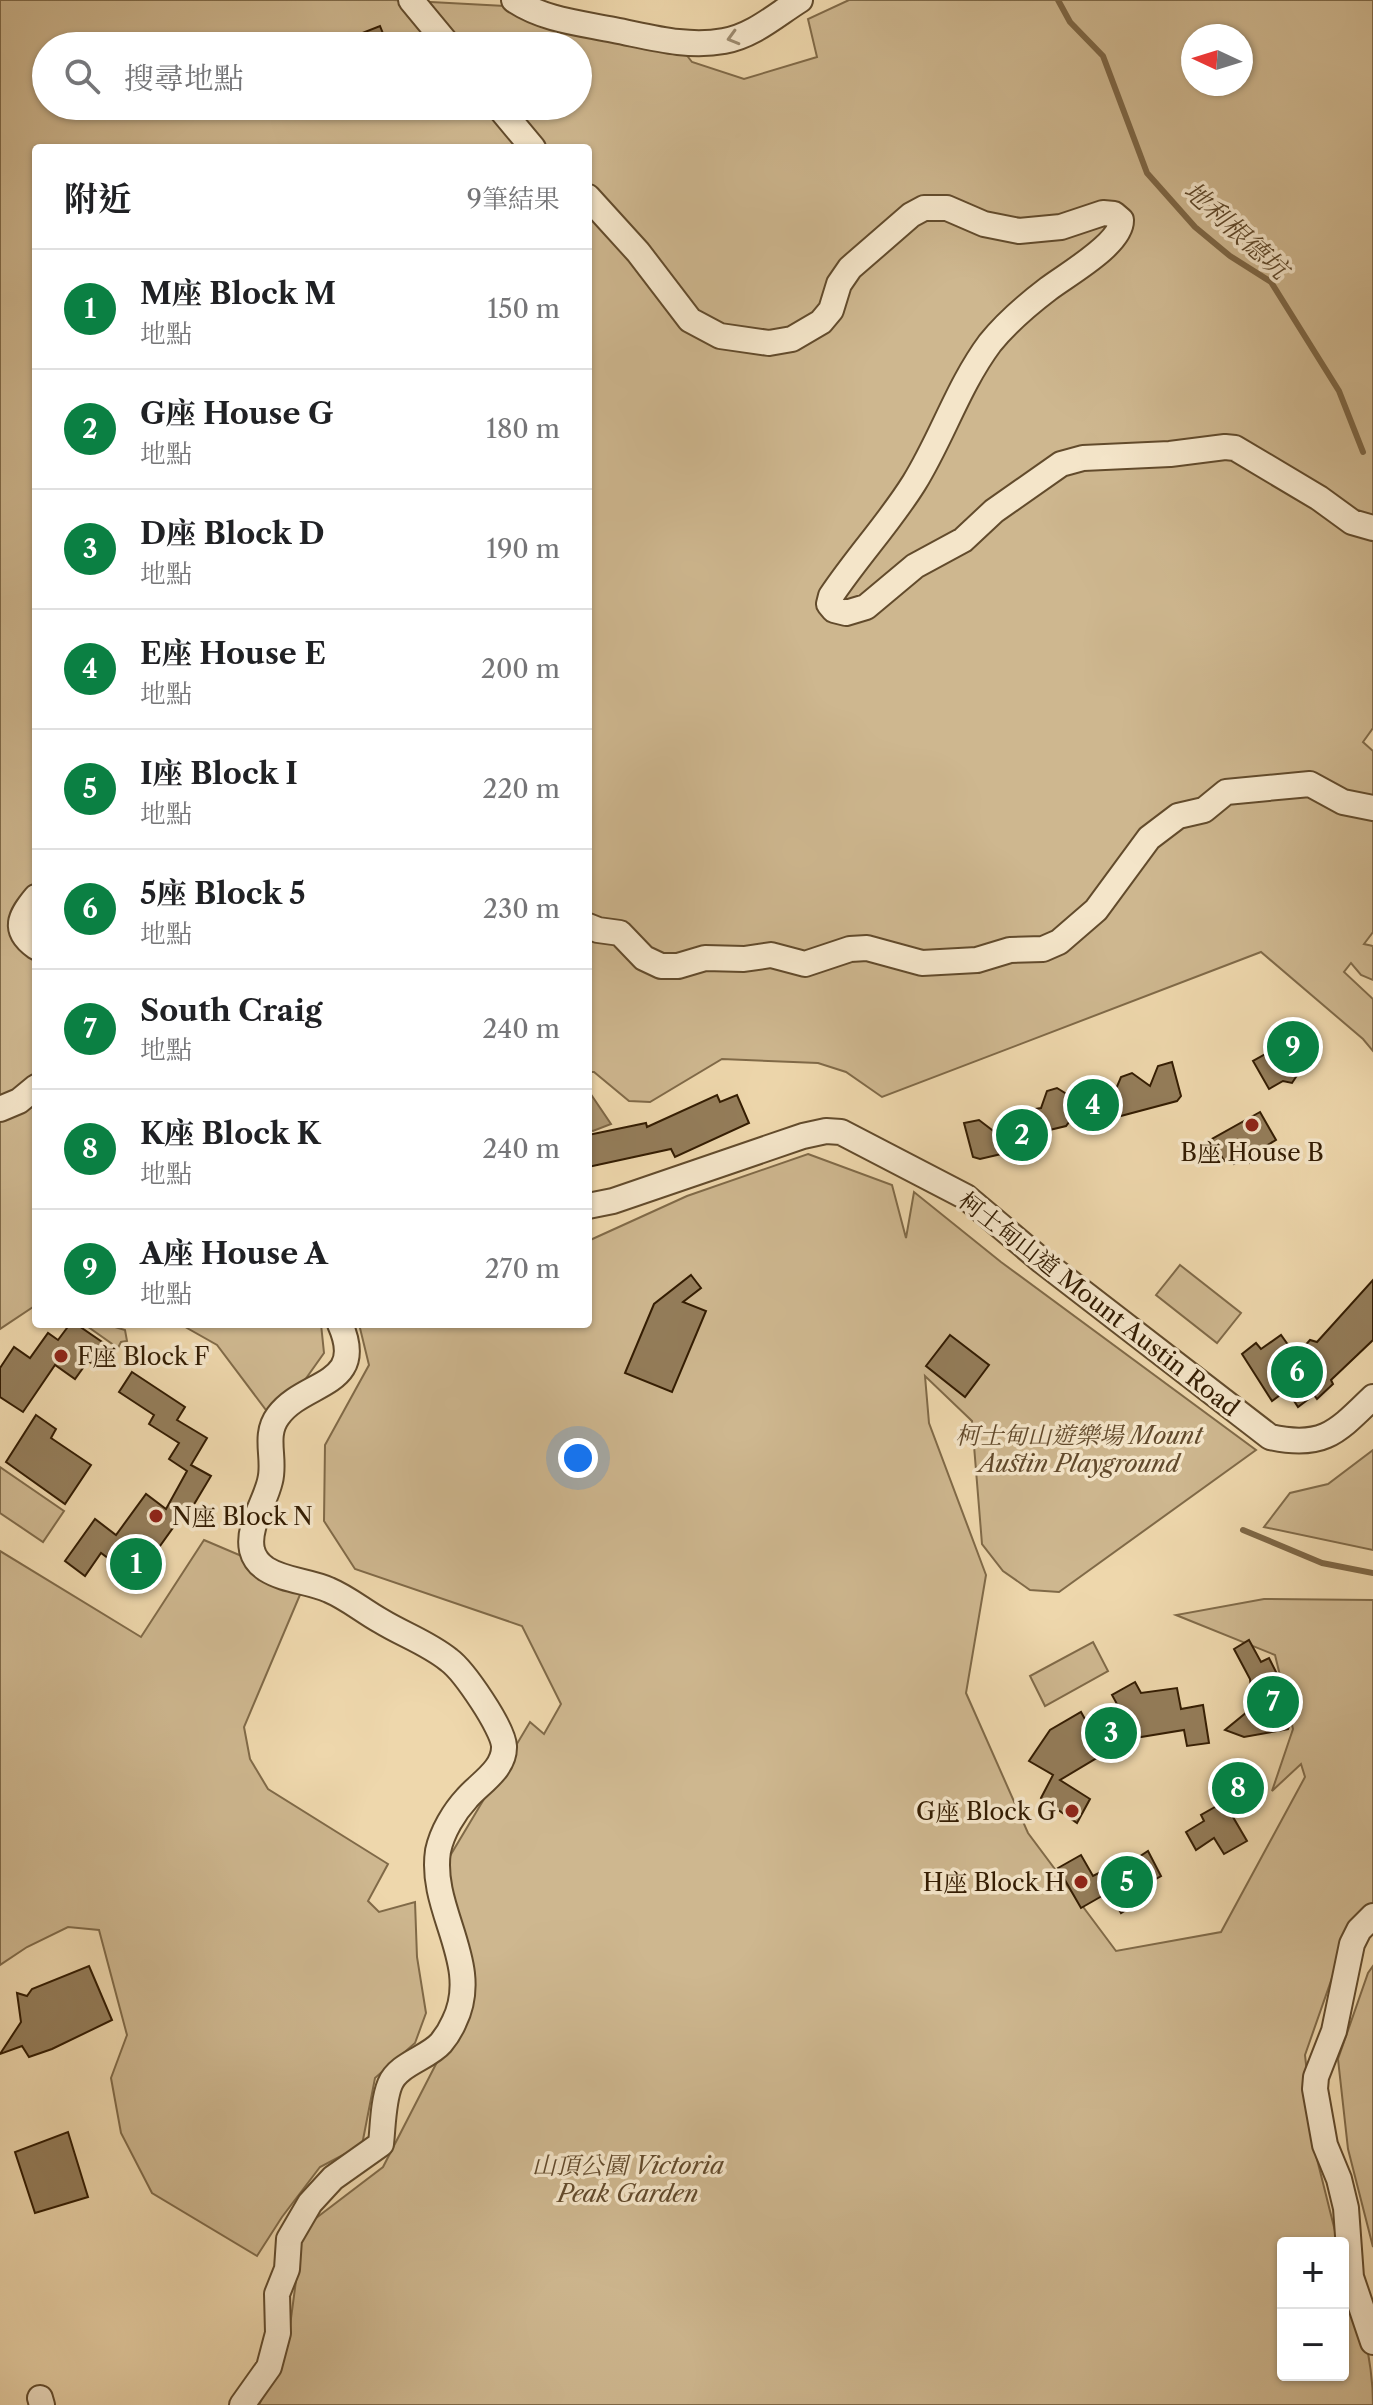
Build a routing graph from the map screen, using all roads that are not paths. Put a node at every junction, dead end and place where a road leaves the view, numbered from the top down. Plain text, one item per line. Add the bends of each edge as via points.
1 (411, 0) edge
2 (514, 0) edge
3 (800, 0) edge
4 (437, 32) edge
5 (510, 120) edge
6 (530, 144) edge
7 (592, 201) edge
8 (1373, 528) edge
9 (1373, 808) edge
10 (32, 902) edge
11 (592, 927) edge
12 (32, 944) edge
13 (32, 1090) edge
14 (0, 1109) edge
15 (592, 1205) edge
16 (341, 1328) edge
17 (1373, 1397) edge
18 (1373, 1916) edge
19 (1373, 2342) edge
20 (242, 2405) edge

1 - 4 street
3 -> 2 street via 742,36 705,43 644,38 573,22
5 - 6 street
7 - 8 street via 690,320 720,336 769,343 792,339 821,322 853,264 924,208 947,208 1019,231 1061,227 1103,213 1121,220 1120,229 1101,250 1022,310 990,344 915,482 831,596 829,604 838,611 866,607 919,563 958,544 994,511 1073,460 1235,448 1352,522
9 - 11 street via 1343,802 1310,784 1226,792 1201,812 1175,817 1146,840 1096,910 1059,942 979,960 922,963 863,948 805,964 771,955 661,966 620,933
10 - 12 street via 20,924
13 - 14 street
15 - 17 street, 柯士甸山道 Mount Austin Road via 803,1136 841,1132 966,1197 1270,1437 1322,1440
16 - 20 street via 348,1348 343,1366 331,1380 288,1405 272,1426 271,1479 252,1533 252,1552 269,1571 340,1595 454,1663 498,1728 504,1750 496,1768 457,1809 438,1852 440,1894 463,1970 455,2022 441,2043 389,2085 381,2144 333,2178 310,2203 289,2239 269,2367
18 - 19 street via 1352,1944 1334,2031 1315,2089 1325,2145 1346,2208 1351,2277

